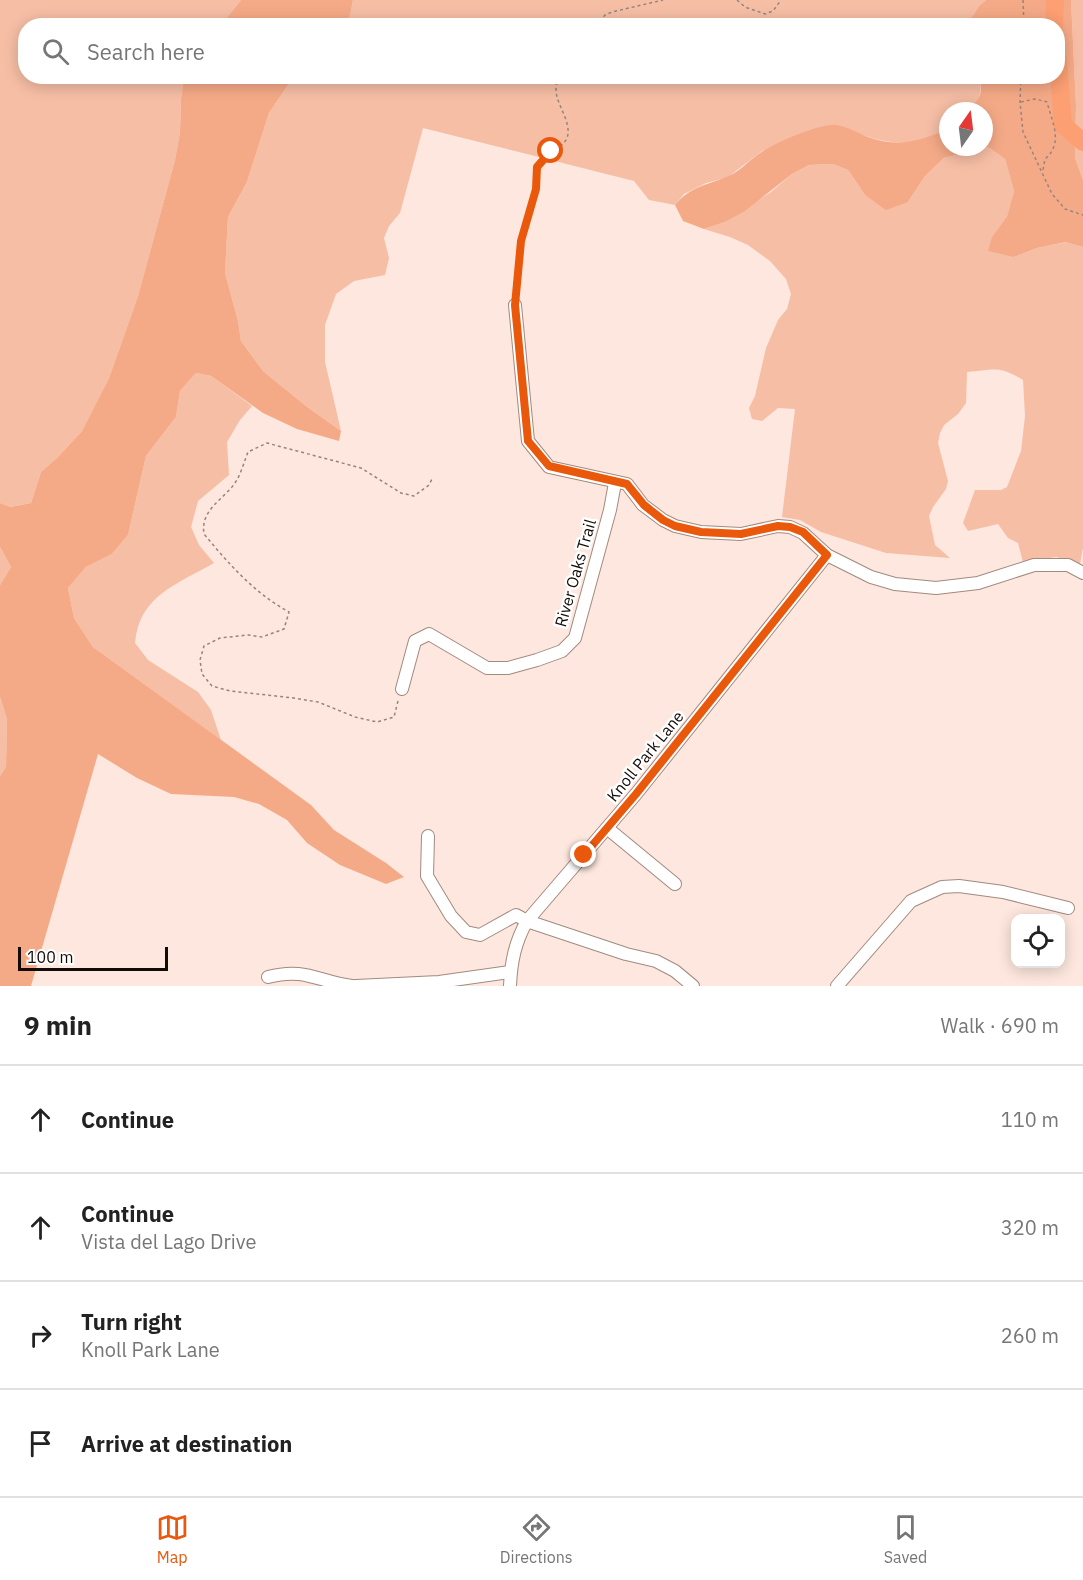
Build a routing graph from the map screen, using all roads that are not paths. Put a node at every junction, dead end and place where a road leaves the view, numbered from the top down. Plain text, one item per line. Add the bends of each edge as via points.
1 (515, 305) road end
2 (615, 483) junction
3 (827, 555) junction
4 (1083, 573) edge
5 (402, 689) road end
6 (607, 828) junction
7 (428, 836) dead end
8 (675, 884) dead end
9 (1068, 908) dead end
10 (527, 921) junction
11 (510, 972) junction
12 (268, 976) dead end
13 (354, 986) edge
14 (510, 986) edge
15 (693, 986) edge
16 (837, 986) edge

1 - 2 street via 528,441 549,466
2 - 3 street via 627,484 644,505 675,526 741,534 790,527 803,532
2 - 5 street, River Oaks Trail via 576,638 562,651 537,660 508,668 487,668 429,634 415,640
3 - 4 street via 871,577 936,588 978,583 1034,565 1068,565
3 - 6 street, Knoll Park Lane
6 - 8 street
6 - 10 street, Knoll Park Lane
7 - 10 street via 427,876 465,932 480,935 516,915
9 - 16 street via 1003,892 942,887 911,901
10 - 11 street, Knoll Park Lane via 517,938
10 - 15 street via 656,961
11 - 13 street via 439,982
11 - 14 street, Knoll Park Lane
12 - 13 street via 295,973

